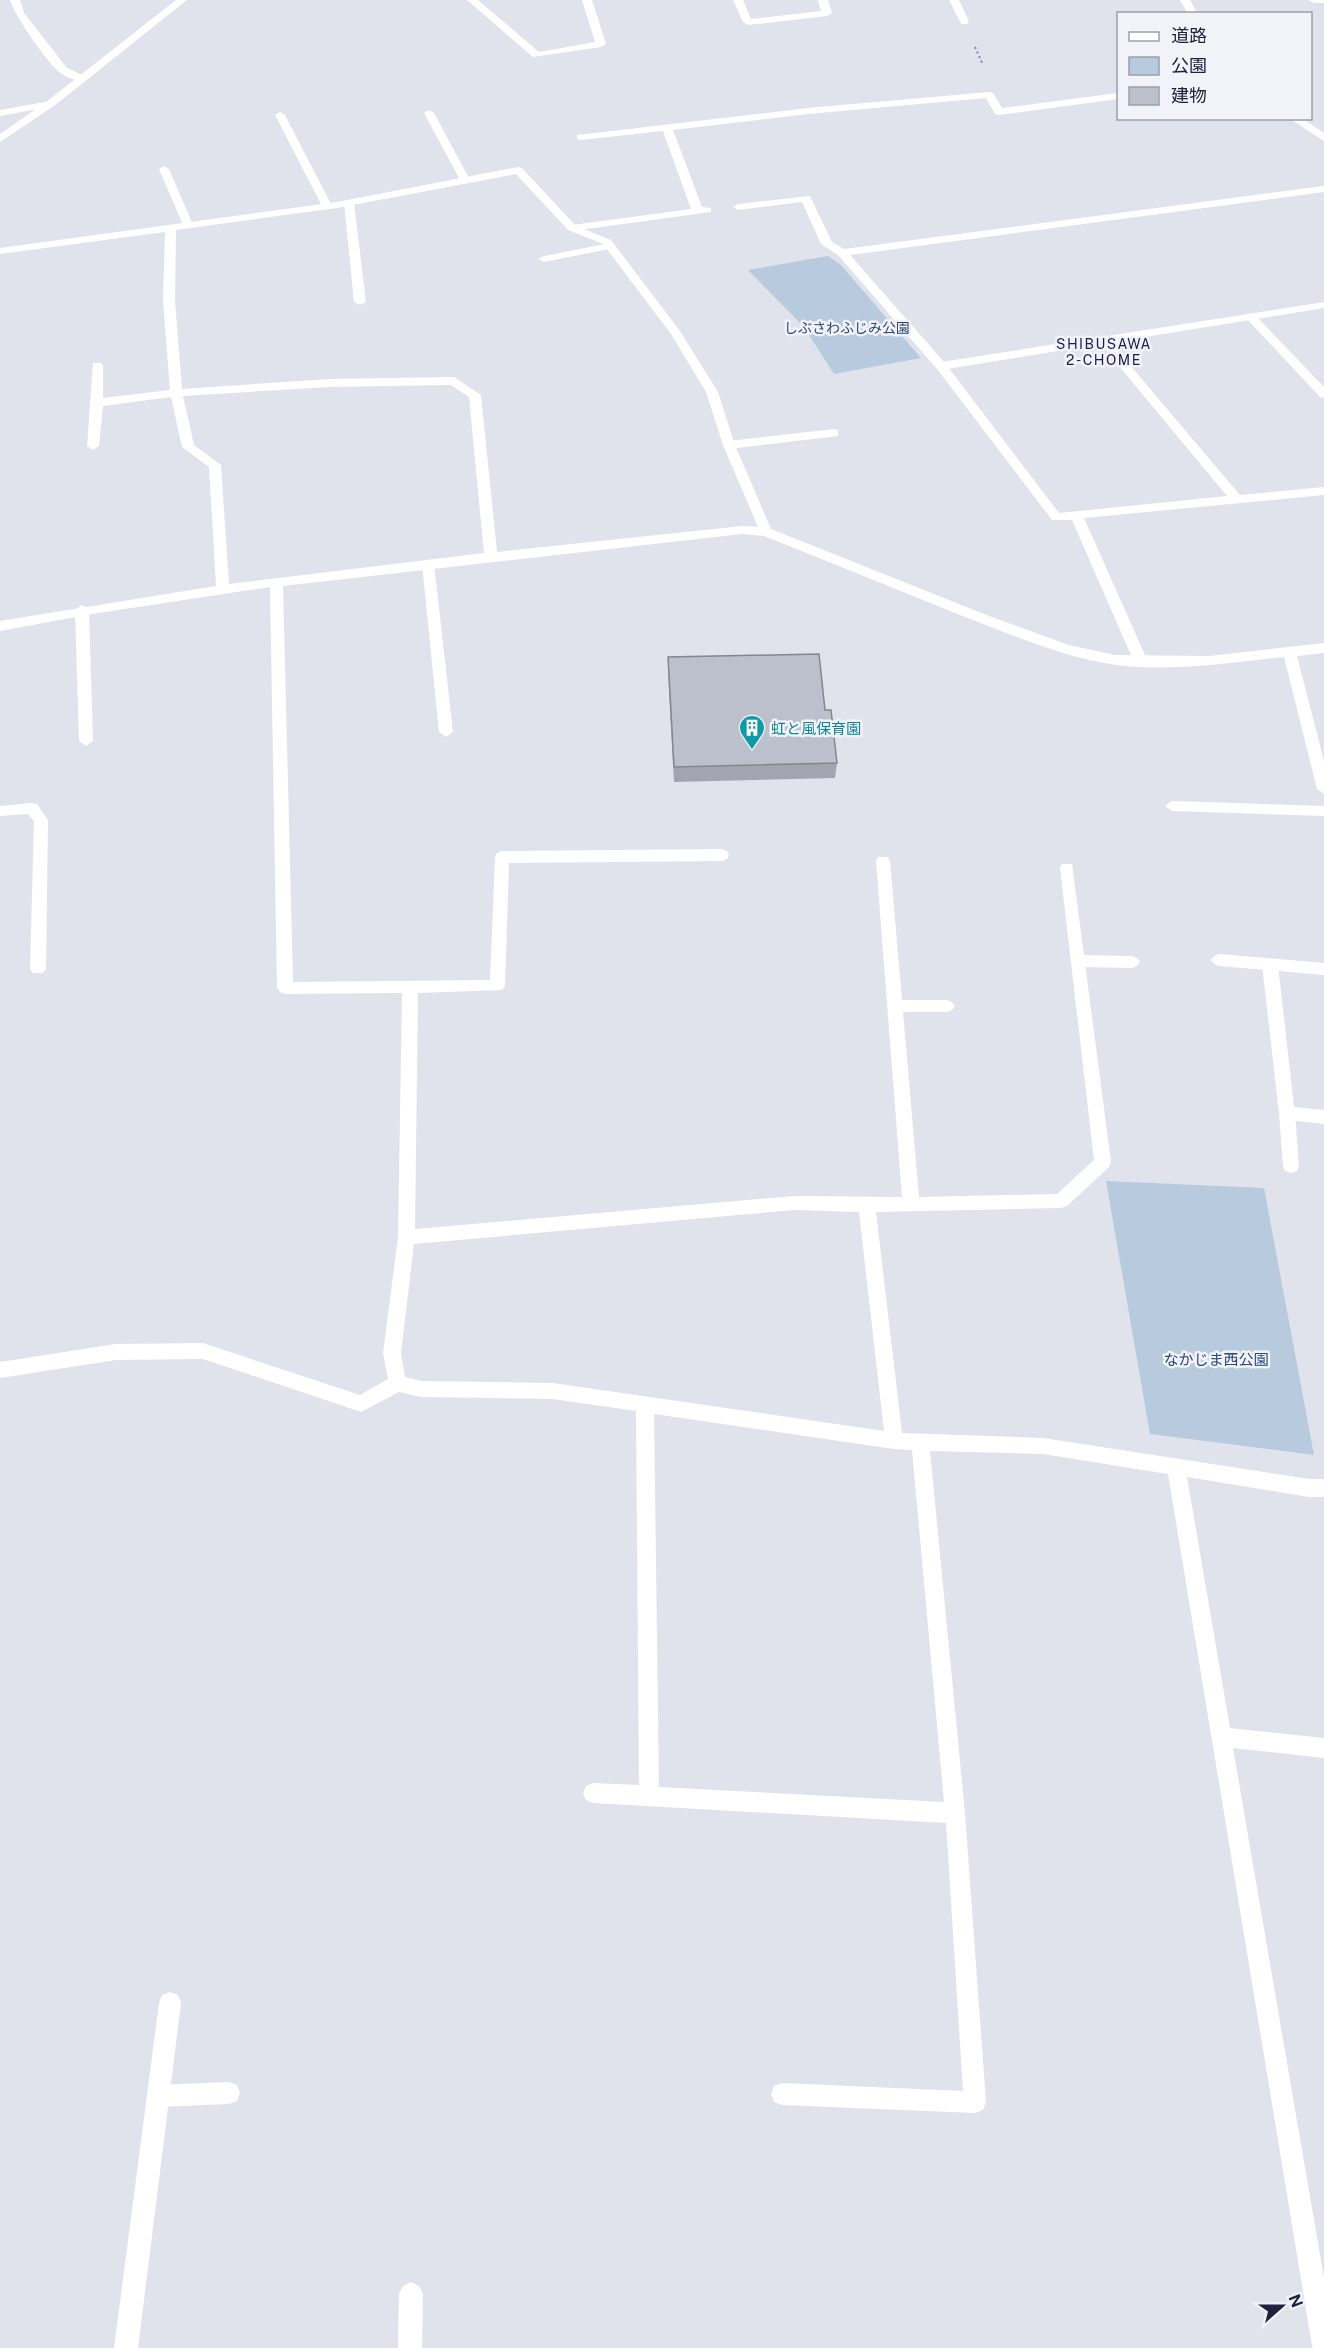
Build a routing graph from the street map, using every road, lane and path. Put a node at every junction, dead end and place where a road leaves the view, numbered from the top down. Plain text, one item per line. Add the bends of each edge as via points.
1 (15, 0) edge
2 (182, 0) edge
3 (472, 0) edge
4 (587, 0) edge
5 (738, 0) edge
6 (823, 0) edge
7 (954, 0) edge
8 (1314, 0) edge
9 (1324, 0) edge
10 (964, 22) dead end
11 (82, 79) junction
12 (1117, 96) edge
13 (50, 104) junction
14 (0, 112) edge
15 (429, 113) dead end
16 (280, 115) dead end
17 (1297, 120) edge
18 (667, 127) junction
19 (581, 137) dead end
20 (1324, 138) edge
21 (0, 139) edge
22 (164, 170) dead end
23 (465, 180) junction
24 (1324, 189) edge
25 (349, 203) junction
26 (327, 206) junction
27 (738, 207) dead end
28 (188, 225) junction
29 (171, 227) junction
30 (572, 228) junction
31 (610, 246) junction
32 (0, 251) edge
33 (842, 253) junction
34 (544, 259) dead end
35 (360, 302) dead end
36 (1324, 305) edge
37 (1251, 317) junction
38 (1102, 340) junction
39 (97, 366) dead end
40 (941, 366) junction
41 (176, 393) junction
42 (1324, 394) edge
43 (97, 403) junction
44 (834, 433) dead end
45 (729, 445) junction
46 (93, 446) dead end
47 (1324, 491) edge
48 (1236, 499) junction
49 (1076, 515) junction
50 (766, 532) junction
51 (491, 557) junction
52 (428, 564) junction
53 (276, 582) junction
54 (223, 590) junction
55 (82, 610) junction
56 (0, 626) edge
57 (1324, 648) edge
58 (1290, 653) junction
59 (1141, 662) junction
60 (446, 732) dead end
61 (86, 741) dead end
62 (1324, 789) edge
63 (1172, 806) dead end
64 (0, 811) edge
65 (1324, 811) edge
66 (722, 855) dead end
67 (883, 861) dead end
68 (1067, 868) dead end
69 (1219, 960) dead end
70 (1079, 961) junction
71 (1132, 962) dead end
72 (1270, 965) junction
73 (38, 969) dead end
74 (1324, 969) edge
75 (410, 987) junction
76 (895, 1006) junction
77 (947, 1006) dead end
78 (1287, 1113) junction
79 (1324, 1117) edge
80 (1291, 1166) dead end
81 (910, 1202) junction
82 (867, 1205) junction
83 (406, 1237) junction
84 (0, 1370) edge
85 (397, 1383) junction
86 (645, 1405) junction
87 (894, 1441) junction
88 (920, 1443) junction
89 (1176, 1466) junction
90 (1324, 1488) edge
91 (1221, 1737) junction
92 (1324, 1748) edge
93 (593, 1792) dead end
94 (649, 1796) junction
95 (955, 1813) junction
96 (170, 2003) dead end
97 (229, 2093) dead end
98 (782, 2094) dead end
99 (159, 2096) junction
100 (411, 2294) dead end
101 (1324, 2346) edge
102 (126, 2348) edge
103 (410, 2348) edge

1 - 11 street via 19,13 57,63
2 - 11 street
3 - 4 street via 537,55 602,44
5 - 6 street via 748,21 827,13
7 - 10 street
8 - 9 street
11 - 13 street
12 - 18 street via 999,112 989,94
13 - 14 street
13 - 21 street
15 - 23 street
16 - 26 street
17 - 20 street
18 - 19 street
18 - 30 street via 703,211
22 - 28 street
23 - 25 street
23 - 30 street via 518,170
24 - 33 street
25 - 26 street
25 - 35 street
26 - 28 street
27 - 33 street via 806,198 827,244
28 - 29 street
29 - 32 street
29 - 41 street via 169,301
30 - 31 street
31 - 34 street
31 - 45 street via 676,333 712,392
33 - 40 street
36 - 37 street
37 - 38 street
37 - 42 street
38 - 40 street
38 - 48 street
39 - 43 street
40 - 49 street via 1056,517
41 - 43 street
41 - 51 street via 329,383 454,381 475,395
41 - 54 street via 188,447 215,465
43 - 46 street
44 - 45 street
45 - 50 street
47 - 48 street
48 - 49 street
49 - 59 street
50 - 51 street via 742,530
50 - 59 street via 1066,649
51 - 52 street
52 - 53 street
52 - 60 street
53 - 54 street
53 - 75 street via 285,988
54 - 55 street
55 - 56 street
55 - 61 street
57 - 58 street
58 - 59 street via 1209,661
58 - 62 street
63 - 65 street
64 - 73 street via 32,808 41,820
66 - 75 street via 502,856 497,986
67 - 76 street
68 - 70 street
69 - 72 street
70 - 71 street
70 - 81 street via 1103,1162 1061,1201
72 - 74 street
72 - 78 street
75 - 83 street
76 - 77 street
76 - 81 street
78 - 79 street
78 - 80 street
81 - 82 street
82 - 83 street via 794,1203
82 - 87 street
83 - 85 street via 392,1353
84 - 85 street via 116,1352 203,1351 361,1404
85 - 86 street via 422,1389 553,1390
86 - 87 street
86 - 94 street
87 - 88 street
88 - 89 street via 1043,1446
88 - 95 street
89 - 90 street
89 - 91 street
91 - 92 street
91 - 101 street
93 - 94 street
94 - 95 street
95 - 98 street via 975,2102
96 - 99 street
97 - 99 street
99 - 102 street
100 - 103 street

